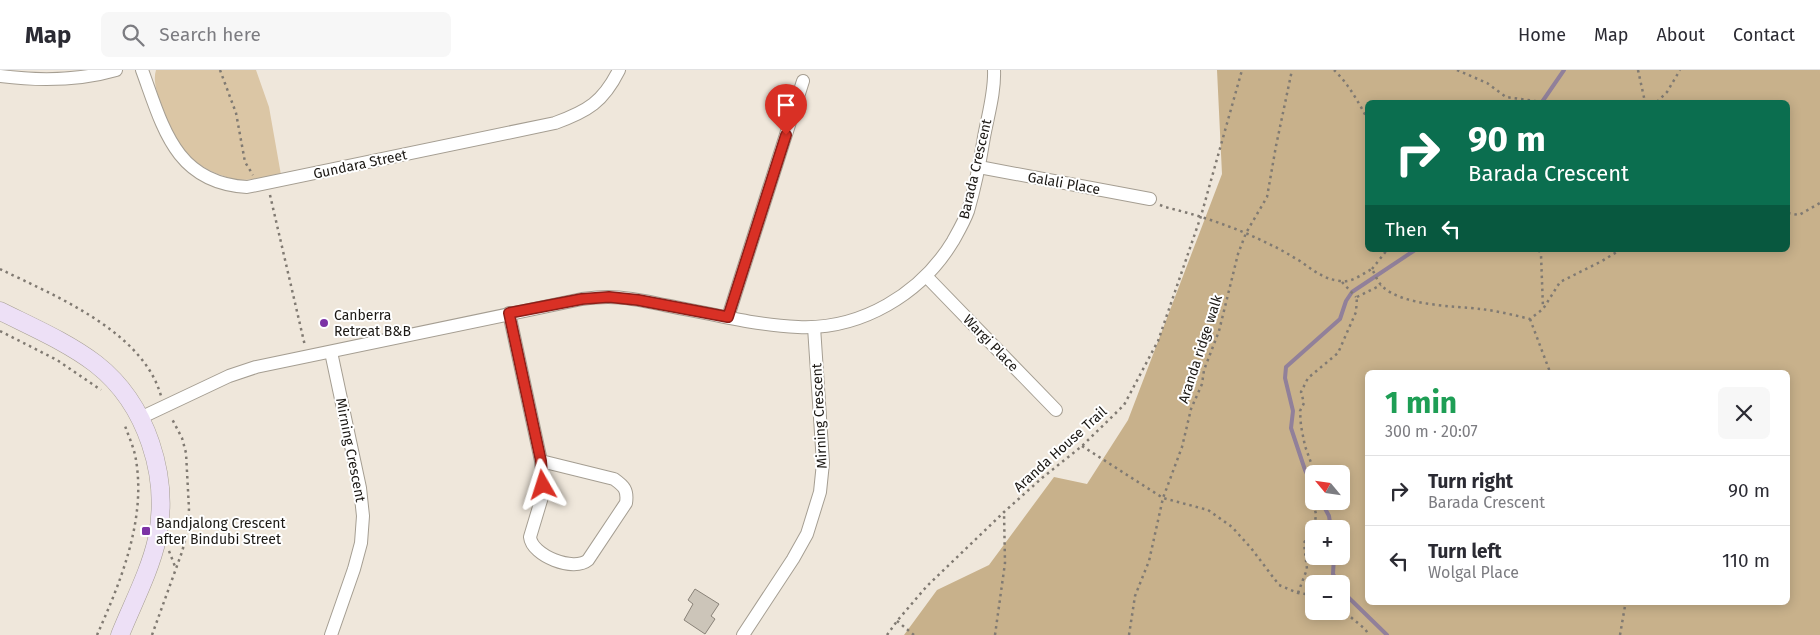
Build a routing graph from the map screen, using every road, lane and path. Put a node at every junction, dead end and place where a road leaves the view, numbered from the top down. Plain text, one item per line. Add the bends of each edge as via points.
1 (116, 70) edge
2 (142, 70) edge
3 (220, 70) edge
4 (619, 70) edge
5 (994, 70) edge
6 (1242, 70) edge
7 (1292, 70) edge
8 (1334, 70) edge
9 (1457, 70) edge
10 (1638, 70) edge
11 (1680, 70) edge
12 (56, 75) edge
13 (0, 76) edge
14 (803, 81) dead end
15 (1528, 100) edge
16 (1645, 100) edge
17 (1659, 100) edge
18 (1365, 114) edge
19 (979, 167) junction
20 (268, 184) junction
21 (1150, 199) joint
22 (1820, 203) edge
23 (1790, 213) edge
24 (1201, 216) junction
25 (1246, 233) junction
26 (1385, 252) edge
27 (1540, 252) edge
28 (1617, 252) edge
29 (0, 269) edge
30 (1372, 269) junction
31 (926, 276) junction
32 (1342, 282) junction
33 (1381, 285) junction
34 (1357, 297) junction
35 (1542, 309) junction
36 (0, 310) edge
37 (509, 313) junction
38 (728, 317) junction
39 (1530, 319) junction
40 (814, 327) junction
41 (0, 331) edge
42 (331, 352) junction
43 (307, 357) junction
44 (1549, 370) edge
45 (107, 395) dead end
46 (161, 398) dead end
47 (1056, 410) dead end
48 (170, 414) dead end
49 (131, 418) junction
50 (1082, 446) junction
51 (541, 461) junction
52 (1312, 465) edge
53 (1162, 498) junction
54 (1315, 510) edge
55 (1004, 512) junction
56 (168, 547) dead end
57 (176, 569) junction
58 (1298, 593) junction
59 (1305, 594) edge
60 (1625, 605) edge
61 (1350, 616) edge
62 (897, 621) junction
63 (97, 635) edge
64 (120, 635) edge
65 (152, 635) edge
66 (331, 635) edge
67 (743, 635) edge
68 (887, 635) edge
69 (914, 635) edge
70 (995, 635) edge
71 (1129, 635) edge
72 (1369, 635) edge
73 (1620, 635) edge

1 - 12 street via 99,75
2 - 20 street, Gundara Street via 168,138 192,168 218,182 238,187
3 - 20 path via 236,113 245,162 255,179
4 - 20 street, Gundara Street via 596,103 555,123
5 - 19 street, Barada Crescent
6 - 24 path, Aranda House Trail
7 - 25 path, Aranda ridge walk via 1267,197
8 - 18 path
9 - 15 path via 1487,83 1506,97
10 - 16 path
11 - 17 path
12 - 13 street via 26,79
14 - 38 street
19 - 21 street, Galali Place
19 - 31 street, Barada Crescent via 962,226 946,253
20 - 43 path
21 - 24 path via 1164,207
22 - 23 path via 1798,215
24 - 25 path
24 - 50 path, Aranda House Trail via 1158,341 1134,388 1124,405
25 - 32 path via 1316,273
25 - 53 path, Aranda ridge walk via 1219,331
26 - 30 path
27 - 35 path
28 - 35 path via 1560,282
29 - 46 path via 97,320 146,366
30 - 32 path
30 - 33 path
31 - 40 street, Barada Crescent via 903,296 876,311 846,322
31 - 47 street, Wargi Place
32 - 34 path
33 - 34 path
33 - 39 path via 1392,294 1408,299
34 - 52 path via 1356,312 1338,353 1308,378 1301,392 1304,403 1300,412 1301,426
35 - 39 path
36 - 49 street via 76,349 98,366 117,385
37 - 38 street, Barada Crescent via 609,297
37 - 42 street, Barada Crescent
37 - 51 street
38 - 40 street, Barada Crescent
39 - 44 path
40 - 67 street, Mirning Crescent via 823,463 820,492 807,534
41 - 45 path via 56,360
42 - 43 street, Barada Crescent
42 - 66 street, Mirning Crescent via 363,516 359,552
43 - 49 street, Barada Crescent via 229,376
48 - 57 path via 182,438 188,478 187,533
49 - 63 path via 139,488 134,527 126,565
49 - 64 street via 152,448 160,510 157,540
50 - 53 path
50 - 55 path, Aranda House Trail
51 - 51 street via 614,479 628,493 626,503 584,563 569,564 542,554 531,542 542,497
53 - 58 path via 1208,510 1232,527 1280,585
53 - 71 path, Aranda ridge walk via 1149,561 1134,596
54 - 58 path via 1315,523 1304,543 1307,569
55 - 62 path, Aranda House Trail via 927,586
55 - 70 path via 1005,563
56 - 57 path
57 - 65 path
58 - 59 path
60 - 73 path
61 - 72 path
62 - 68 path, Aranda House Trail
62 - 69 path

